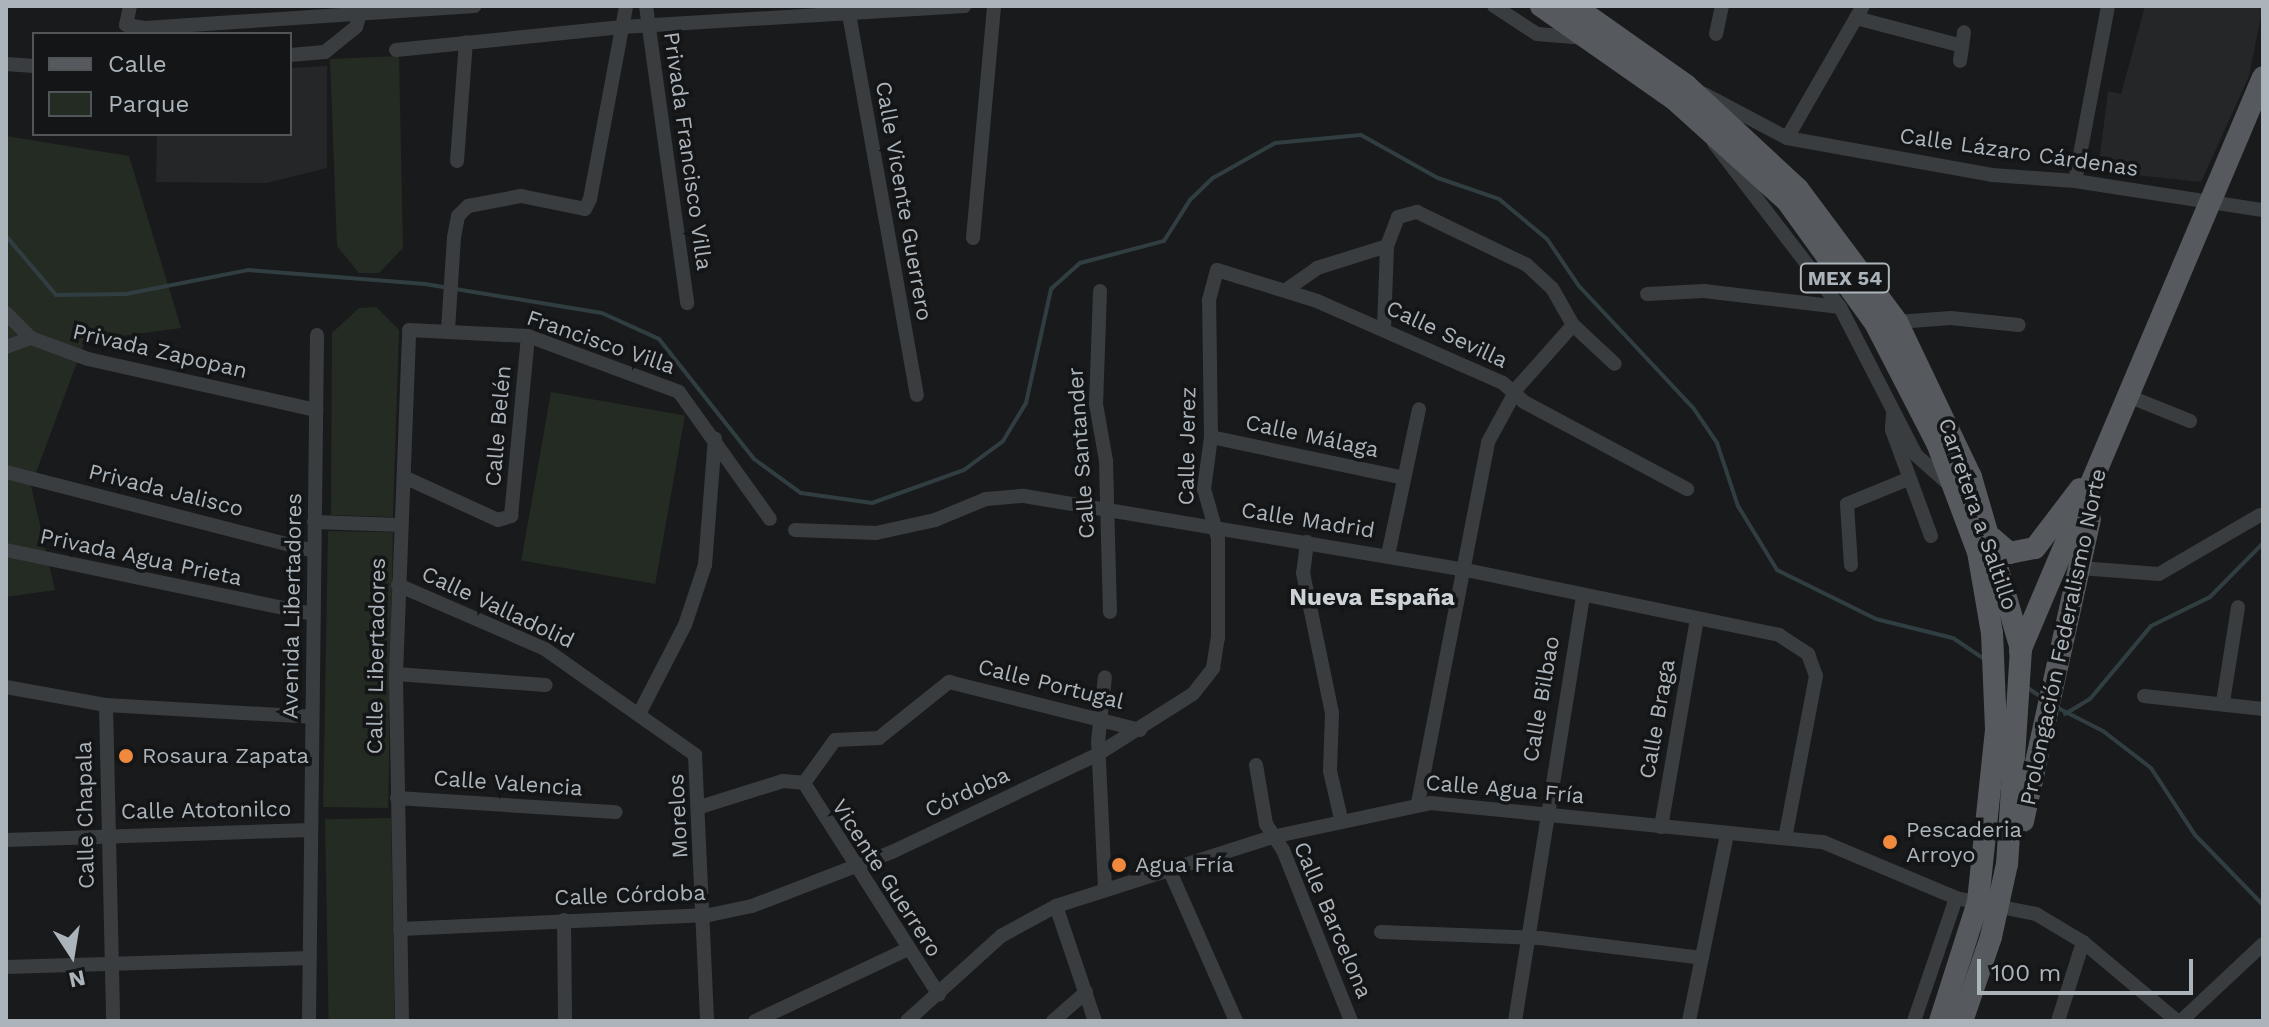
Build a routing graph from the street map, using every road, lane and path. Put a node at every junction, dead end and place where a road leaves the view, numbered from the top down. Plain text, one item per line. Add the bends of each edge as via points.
1 (130, 6) edge
2 (467, 6) edge
3 (474, 6) edge
4 (626, 6) edge
5 (646, 6) edge
6 (964, 6) edge
7 (994, 6) edge
8 (1494, 6) edge
9 (1541, 6) edge
10 (1574, 6) edge
11 (1722, 6) edge
12 (2108, 6) edge
13 (401, 8) edge
14 (1860, 12) edge
15 (360, 13) junction
16 (849, 14) junction
17 (649, 26) junction
18 (622, 27) junction
19 (144, 31) edge
20 (1716, 34) dead end
21 (1587, 38) junction
22 (466, 42) junction
23 (1962, 46) dead end
24 (396, 50) dead end
25 (292, 55) edge
26 (6, 64) edge
27 (32, 66) edge
28 (2263, 77) edge
29 (1686, 85) junction
30 (1702, 122) junction
31 (1787, 138) junction
32 (457, 161) dead end
33 (2075, 181) junction
34 (2212, 202) junction
35 (2263, 210) edge
36 (973, 238) dead end
37 (1387, 246) junction
38 (1217, 270) joint
39 (1286, 290) junction
40 (1100, 291) dead end
41 (1647, 294) dead end
42 (687, 303) dead end
43 (1840, 307) junction
44 (6, 313) edge
45 (1897, 322) junction
46 (1573, 325) junction
47 (2019, 325) dead end
48 (1384, 328) junction
49 (448, 330) junction
50 (317, 335) dead end
51 (528, 336) junction
52 (31, 338) junction
53 (6, 347) edge
54 (1615, 364) dead end
55 (1514, 394) junction
56 (917, 395) dead end
57 (2128, 396) junction
58 (1419, 409) dead end
59 (316, 410) junction
60 (1893, 413) junction
61 (2190, 421) dead end
62 (1211, 437) junction
63 (715, 438) junction
64 (2103, 455) junction
65 (6, 472) edge
66 (404, 477) junction
67 (1404, 478) junction
68 (1908, 479) junction
69 (1953, 488) junction
70 (1687, 489) dead end
71 (1107, 513) junction
72 (2260, 515) dead end
73 (770, 519) dead end
74 (319, 522) junction
75 (393, 525) junction
76 (1213, 527) junction
77 (795, 530) dead end
78 (1931, 536) dead end
79 (1992, 538) junction
80 (1307, 542) junction
81 (6, 550) edge
82 (314, 551) junction
83 (1388, 555) junction
84 (1851, 565) dead end
85 (2080, 568) junction
86 (1461, 569) junction
87 (398, 585) junction
88 (1583, 595) junction
89 (2238, 607) dead end
90 (1110, 612) dead end
91 (313, 614) junction
92 (1697, 618) junction
93 (2012, 658) junction
94 (396, 674) junction
95 (1105, 677) dead end
96 (546, 685) dead end
97 (6, 687) edge
98 (1996, 692) joint
99 (2144, 696) dead end
100 (2223, 702) junction
101 (106, 705) junction
102 (2263, 709) edge
103 (639, 714) junction
104 (312, 717) junction
105 (1099, 717) junction
106 (656, 725) joint
107 (1140, 730) junction
108 (1098, 754) junction
109 (2015, 763) junction
110 (1256, 765) dead end
111 (804, 783) junction
112 (397, 798) junction
113 (1418, 803) junction
114 (700, 807) junction
115 (616, 812) dead end
116 (1544, 812) junction
117 (1341, 819) junction
118 (1661, 827) junction
119 (311, 830) junction
120 (107, 835) junction
121 (1727, 835) junction
122 (1272, 837) junction
123 (1785, 838) junction
124 (6, 840) edge
125 (852, 865) junction
126 (1169, 869) junction
127 (1105, 888) junction
128 (1978, 902) junction
129 (1056, 906) junction
130 (703, 915) junction
131 (564, 920) junction
132 (400, 929) junction
133 (1381, 932) dead end
134 (1530, 939) junction
135 (2083, 942) junction
136 (2263, 944) edge
137 (906, 950) junction
138 (310, 958) junction
139 (1702, 958) junction
140 (109, 962) junction
141 (6, 967) edge
142 (1086, 992) junction
143 (939, 995) junction
144 (113, 1021) edge
145 (309, 1021) edge
146 (402, 1021) edge
147 (565, 1021) edge
148 (707, 1021) edge
149 (755, 1021) edge
150 (907, 1021) edge
151 (1053, 1021) edge
152 (1095, 1021) edge
153 (1236, 1021) edge
154 (1351, 1021) edge
155 (1515, 1021) edge
156 (1689, 1021) edge
157 (1914, 1021) edge
158 (1940, 1021) edge
159 (1962, 1021) edge
160 (2058, 1021) edge
161 (2179, 1021) edge

1 - 19 street via 126,25
2 - 3 street
2 - 13 street
4 - 18 street
5 - 17 street, Privada Francisco Villa
6 - 16 street
7 - 36 street
8 - 21 street via 1537,34
9 - 21 main road, Carretera a Saltillo / MEX 54
10 - 29 main road, Carretera a Saltillo / MEX 54
11 - 20 street
12 - 33 street
13 - 15 street
14 - 23 street
14 - 31 street
15 - 19 street
15 - 25 street via 356,27 325,52
16 - 17 street
16 - 56 street, Calle Vicente Guerrero
17 - 18 street
17 - 42 street, Privada Francisco Villa
18 - 22 street
18 - 49 street via 585,209 521,196 468,206 458,216
21 - 30 main road, Carretera a Saltillo / MEX 54
22 - 24 street
22 - 32 street
26 - 27 street
28 - 34 main road, Prolongación Federalismo Norte
29 - 31 street, Calle Lázaro Cárdenas
29 - 45 main road, Carretera a Saltillo / MEX 54 via 1798,189
30 - 43 street
30 - 69 main road, Carretera a Saltillo / MEX 54 via 1787,201 1829,254 1918,401
31 - 33 street, Calle Lázaro Cárdenas via 1992,175
33 - 34 street, Calle Lázaro Cárdenas
34 - 35 street, Calle Lázaro Cárdenas
34 - 57 main road, Prolongación Federalismo Norte
37 - 39 street via 1317,268
37 - 46 street via 1398,217 1423,214 1527,265 1552,288
37 - 48 street
38 - 39 street, Calle Sevilla
38 - 62 street, Calle Jerez via 1209,300
39 - 48 street, Calle Sevilla
40 - 71 street, Calle Santander via 1096,404
41 - 43 street via 1704,291
43 - 60 street
44 - 52 street, Privada Zapopan
45 - 47 street via 1951,318
45 - 79 main road, Carretera a Saltillo / MEX 54 via 1954,435
46 - 54 street
46 - 55 street
48 - 55 street, Calle Sevilla
49 - 51 street, Francisco Villa
49 - 66 street, Calle Libertadores via 409,330
50 - 59 street, Avenida Libertadores
51 - 63 street, Francisco Villa via 679,392
51 - 66 street, Calle Belén via 508,519
52 - 53 street
52 - 59 street, Privada Zapopan via 88,359
55 - 70 street, Calle Sevilla
55 - 86 street via 1480,467
57 - 61 street
57 - 64 main road, Prolongación Federalismo Norte
58 - 67 street
59 - 74 street, Avenida Libertadores
60 - 68 street via 1892,430
60 - 69 street via 1916,455
62 - 67 street, Calle Málaga
62 - 76 street, Calle Jerez via 1204,502
63 - 73 street, Francisco Villa
63 - 103 street via 705,565 685,625
64 - 79 main road via 2035,548 2009,553
64 - 85 main road, Prolongación Federalismo Norte
64 - 93 main road, Prolongación Federalismo Norte
65 - 82 street, Privada Jalisco
66 - 75 street, Calle Libertadores
67 - 83 street
68 - 78 street
68 - 84 street via 1847,504
69 - 93 main road, Carretera a Saltillo / MEX 54
71 - 76 street, Calle Madrid
71 - 77 street, Calle Madrid via 1001,496 876,533 815,536
71 - 90 street, Calle Santander
72 - 85 street via 2159,574
74 - 75 street
74 - 82 street, Avenida Libertadores
75 - 87 street, Calle Libertadores
76 - 80 street, Calle Madrid
76 - 107 street, Calle Jerez via 1218,622 1213,668 1193,694
79 - 93 main road, Carretera a Saltillo / MEX 54
80 - 83 street, Calle Madrid
80 - 117 street via 1303,573 1332,713 1330,771
81 - 91 street, Privada Agua Prieta
82 - 91 street, Avenida Libertadores
83 - 86 street, Calle Madrid
85 - 109 main road, Prolongación Federalismo Norte via 2053,680
86 - 88 street, Calle Madrid
86 - 113 street
87 - 94 street, Calle Libertadores
87 - 103 street, Calle Valladolid via 545,649
88 - 92 street, Calle Madrid
88 - 116 street, Calle Bilbao
89 - 100 street
91 - 104 street, Avenida Libertadores
92 - 118 street, Calle Braga
92 - 123 street, Calle Madrid via 1779,635 1808,654 1816,676
93 - 98 main road, Prolongación Federalismo Norte
93 - 109 main road, Carretera a Saltillo / MEX 54
94 - 96 street
94 - 112 street, Calle Libertadores
95 - 105 street
97 - 101 street
98 - 109 main road, Carretera a Saltillo / MEX 54
99 - 100 street
100 - 102 street
101 - 104 street
101 - 120 street, Calle Chapala
103 - 106 street, Calle Valladolid
104 - 119 street, Avenida Libertadores
105 - 107 street, Calle Portugal
105 - 108 street
105 - 111 street, Calle Portugal via 949,682 879,738 835,740
106 - 114 street, Morelos via 695,755
107 - 108 street, Calle Jerez
108 - 125 street, Córdoba
108 - 127 street
109 - 128 main road, Carretera a Saltillo / MEX 54
109 - 128 main road, Carretera a Saltillo / MEX 54 via 2007,864
110 - 122 street, Calle Barcelona
111 - 114 street via 783,781
111 - 125 street, Vicente Guerrero
112 - 115 street, Calle Valencia
112 - 132 street, Calle Libertadores
113 - 116 street, Calle Agua Fría
113 - 117 street, Calle Agua Fría
114 - 130 street, Morelos
116 - 118 street, Calle Agua Fría
116 - 134 street, Calle Bilbao
117 - 122 street, Calle Agua Fría
118 - 121 street, Calle Agua Fría
119 - 120 street, Calle Atotonilco
119 - 138 street, Avenida Libertadores
120 - 124 street, Calle Atotonilco
120 - 140 street, Calle Chapala
121 - 123 street, Calle Agua Fría
121 - 139 street
122 - 126 street, Calle Agua Fría
122 - 154 street, Calle Barcelona
123 - 128 street, Calle Agua Fría via 1823,842
125 - 130 street, Calle Córdoba via 769,901
125 - 137 street, Vicente Guerrero
126 - 127 street, Calle Agua Fría
126 - 153 street
127 - 129 street, Calle Agua Fría
128 - 135 street, Calle Agua Fría via 2036,914
128 - 157 street
128 - 158 main road, Carretera a Saltillo / MEX 54
128 - 159 main road, Carretera a Saltillo / MEX 54
129 - 142 street
129 - 143 street, Calle Agua Fría via 1001,936
130 - 131 street, Calle Córdoba
130 - 148 street, Morelos
131 - 132 street, Calle Córdoba
131 - 147 street
132 - 146 street, Calle Libertadores
133 - 134 street
134 - 139 street
134 - 155 street, Calle Bilbao
135 - 160 street
135 - 161 street, Calle Agua Fría
136 - 161 street
137 - 143 street, Vicente Guerrero
137 - 149 street
138 - 140 street
138 - 145 street, Avenida Libertadores
139 - 156 street
140 - 141 street
140 - 144 street, Calle Chapala
142 - 151 street
142 - 152 street
143 - 150 street, Calle Agua Fría

